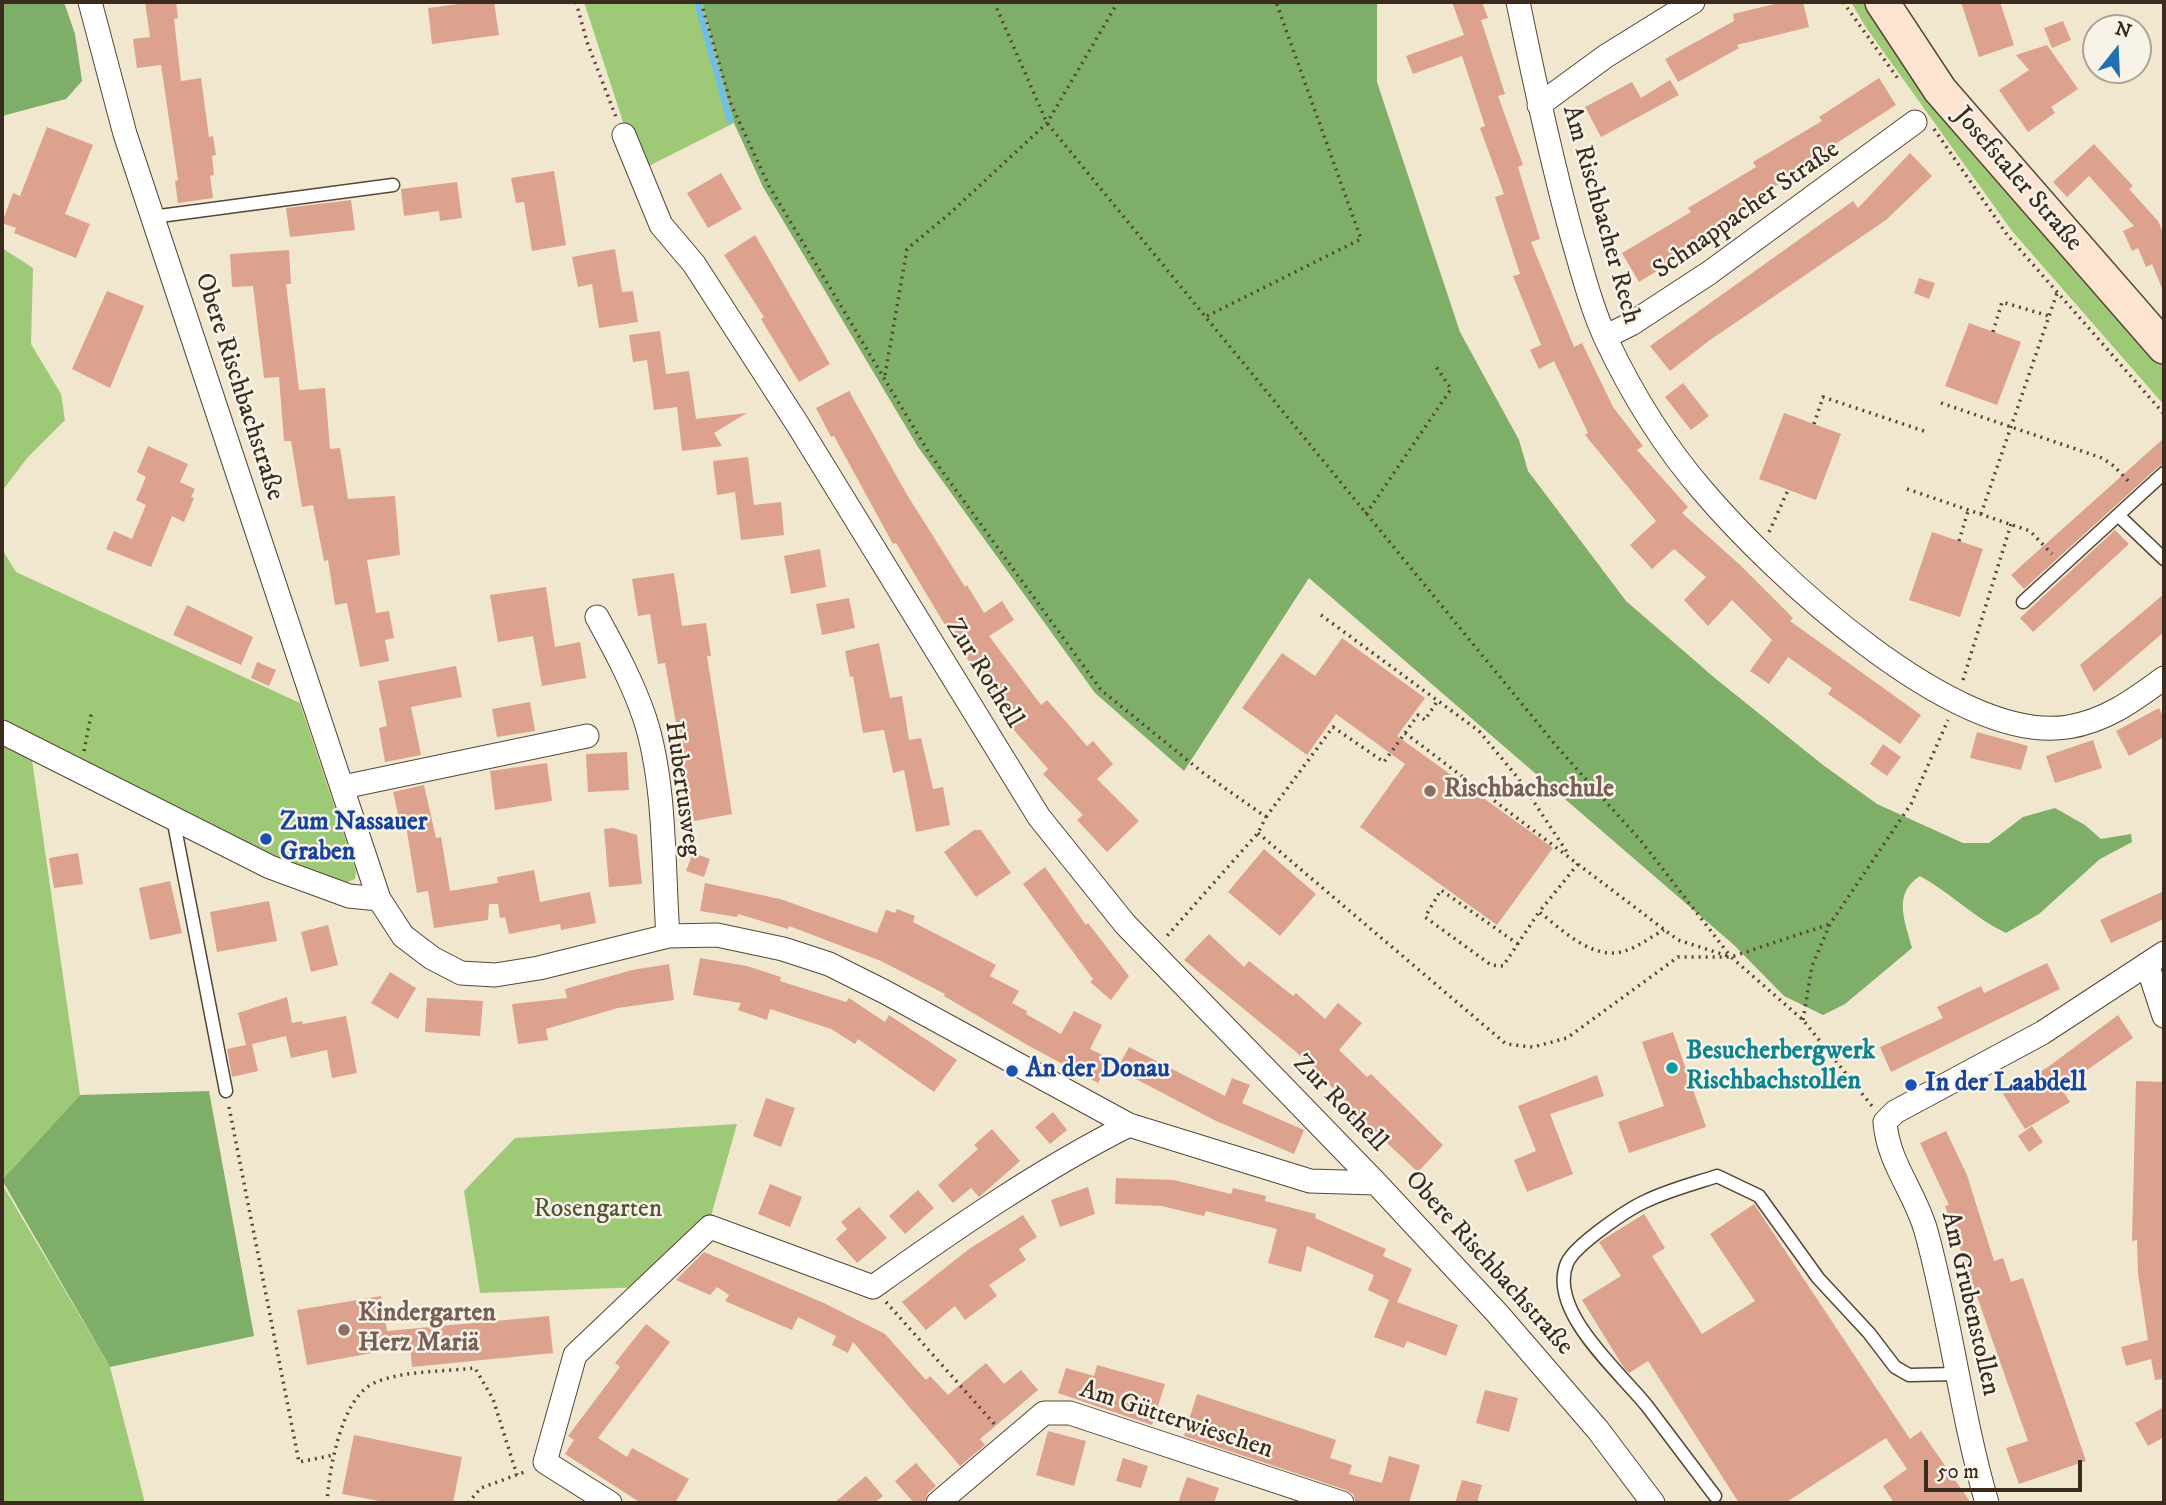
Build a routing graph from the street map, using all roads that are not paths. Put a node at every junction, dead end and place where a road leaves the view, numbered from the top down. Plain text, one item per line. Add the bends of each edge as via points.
1 (90, 2) edge
2 (1518, 2) edge
3 (1693, 2) edge
4 (1882, 2) edge
5 (1539, 105) junction
6 (1923, 124) road end
7 (625, 135) road end
8 (393, 185) dead end
9 (152, 217) junction
10 (1605, 337) junction
11 (2164, 347) edge
12 (2164, 473) edge
13 (2119, 516) junction
14 (2164, 559) edge
15 (2023, 602) dead end
16 (597, 617) dead end
17 (2164, 678) edge
18 (2, 732) edge
19 (587, 736) dead end
20 (343, 787) junction
21 (173, 817) junction
22 (379, 899) junction
23 (667, 936) junction
24 (2156, 959) edge
25 (2164, 1016) edge
26 (226, 1091) road end
27 (1129, 1125) junction
28 (1376, 1183) junction
29 (1958, 1374) junction
30 (1715, 1496) dead end
31 (610, 1503) edge
32 (938, 1503) edge
33 (1342, 1503) edge
34 (1653, 1503) edge
35 (1987, 1503) edge

1 - 9 street, Obere Rischbachstraße
2 - 5 street, Am Rischbacher Rech
3 - 5 street via 1616,49
4 - 11 street, Josefstaler Straße via 1940,90
5 - 10 street, Am Rischbacher Rech via 1583,276
6 - 10 street, Schnappacher Straße via 1668,302
7 - 28 street, Zur Rothell via 662,225 694,264 790,414 1039,817 1125,924
8 - 9 lane
9 - 20 street, Obere Rischbachstraße
10 - 17 street, Am Rischbacher Rech via 1657,428 1702,489 1760,552 1856,637 1956,701 2030,726 2066,727 2098,719
12 - 13 lane
13 - 14 lane
13 - 15 lane
16 - 23 street, Hubertusweg via 646,721 659,794
18 - 21 street
19 - 20 street
20 - 22 street, Obere Rischbachstraße
21 - 22 street via 312,884 349,896
21 - 26 lane
22 - 23 street, Obere Rischbachstraße via 403,936 461,974 495,975 539,968
23 - 27 street, Obere Rischbachstraße via 717,935 829,964
24 - 25 street
24 - 29 street, Am Grubenstollen via 2042,1033 1895,1112 1885,1122 1896,1167 1921,1212
27 - 28 street, Obere Rischbachstraße via 1310,1181
27 - 31 street via 977,1213 873,1287 710,1227 575,1355 545,1462
28 - 34 street, Obere Rischbachstraße via 1598,1430
29 - 30 lane via 1909,1375 1895,1367 1818,1278 1759,1196 1717,1177 1643,1202 1586,1242 1567,1263 1564,1286 1572,1313 1603,1358 1645,1404
29 - 35 street, Am Grubenstollen
32 - 33 street, Am Gütterwieschen via 1044,1413 1070,1413

